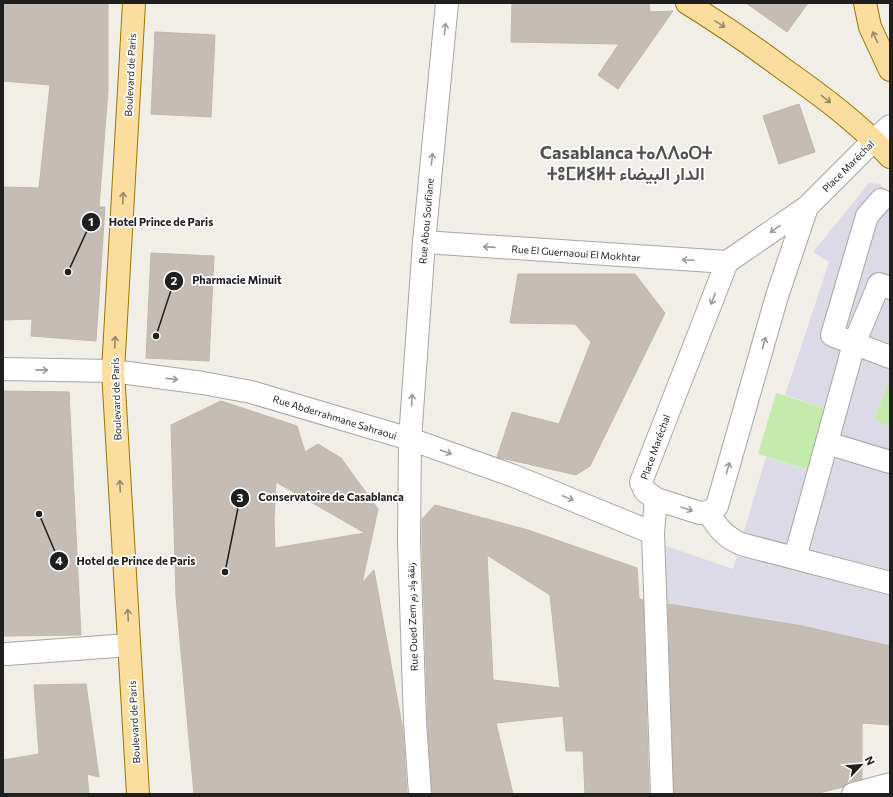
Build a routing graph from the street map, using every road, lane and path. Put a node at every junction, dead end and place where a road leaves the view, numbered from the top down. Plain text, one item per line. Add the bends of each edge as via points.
1 (134, 3) edge
2 (448, 3) edge
3 (687, 3) edge
4 (865, 3) edge
5 (890, 70) edge
6 (882, 133) edge
7 (890, 157) edge
8 (881, 200) dead end
9 (807, 207) junction
10 (424, 242) junction
11 (727, 262) junction
12 (890, 288) edge
13 (854, 344) junction
14 (890, 357) edge
15 (3, 369) edge
16 (114, 372) junction
17 (410, 439) junction
18 (827, 443) junction
19 (890, 462) edge
20 (656, 499) junction
21 (709, 512) junction
22 (653, 532) junction
23 (796, 558) junction
24 (890, 583) edge
25 (130, 645) junction
26 (7, 654) dead end
27 (890, 784) edge
28 (138, 794) edge
29 (420, 794) edge
30 (662, 794) edge
31 (853, 794) edge

16 -> 1 main road, Boulevard de Paris
10 -> 2 street, Rue Abou Soufiane
3 -> 6 main road via 728,28 852,119
5 -> 4 main road via 870,27
6 - 7 main road
6 - 9 street, Place Maréchal
8 - 13 street via 867,216 832,335
9 -> 11 street, Place Maréchal
21 -> 9 street, Place Maréchal via 717,506 777,296
11 -> 10 street, Rue El Guernaoui El Mokhtar
17 -> 10 street, Rue Abou Soufiane
11 -> 20 street, Place Maréchal via 641,482 645,491
12 - 13 street via 879,284
13 - 14 street
13 - 18 street
15 -> 16 street, Rue Abderrahmane Sahraoui
16 -> 17 street, Rue Abderrahmane Sahraoui via 251,392
25 -> 16 main road, Boulevard de Paris
17 -> 22 street, Rue Abderrahmane Sahraoui via 514,476
17 - 29 street, Rue Oued Zem زنقة واد زم via 409,550
18 - 19 street
18 - 23 street
20 -> 21 street, Place Maréchal via 700,513
20 - 22 street
21 - 23 street via 720,530 734,541
22 - 30 street
23 - 24 street
25 - 26 street
25 - 28 main road, Boulevard de Paris
27 - 31 street

